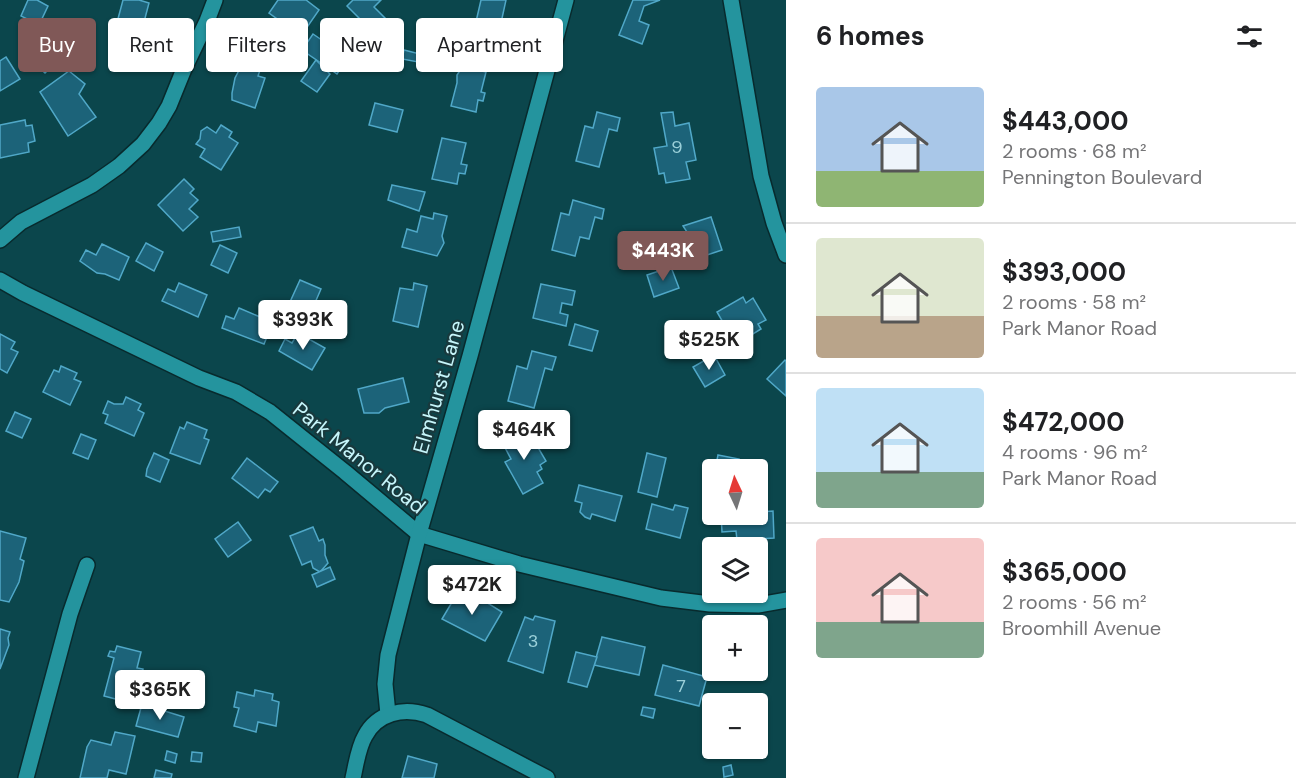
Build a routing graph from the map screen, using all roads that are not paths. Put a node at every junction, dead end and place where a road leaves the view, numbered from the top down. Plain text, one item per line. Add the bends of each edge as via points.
1 (214, 0) edge
2 (566, 0) edge
3 (731, 0) edge
4 (0, 240) edge
5 (786, 255) edge
6 (0, 280) edge
7 (419, 534) junction
8 (87, 565) dead end
9 (786, 600) edge
10 (388, 714) junction
11 (26, 778) edge
12 (353, 778) edge
13 (547, 778) edge

1 - 4 street via 169,106 143,144 92,185 21,222
2 - 7 street, Elmhurst Lane
3 - 5 street via 761,176
6 - 7 street, Park Manor Road via 199,378 236,392 270,412
7 - 9 street, Park Manor Road via 519,564 662,598 759,605
7 - 10 street, Elmhurst Lane via 387,655
8 - 11 street
10 - 12 street via 364,737
10 - 13 street via 403,711 427,715

